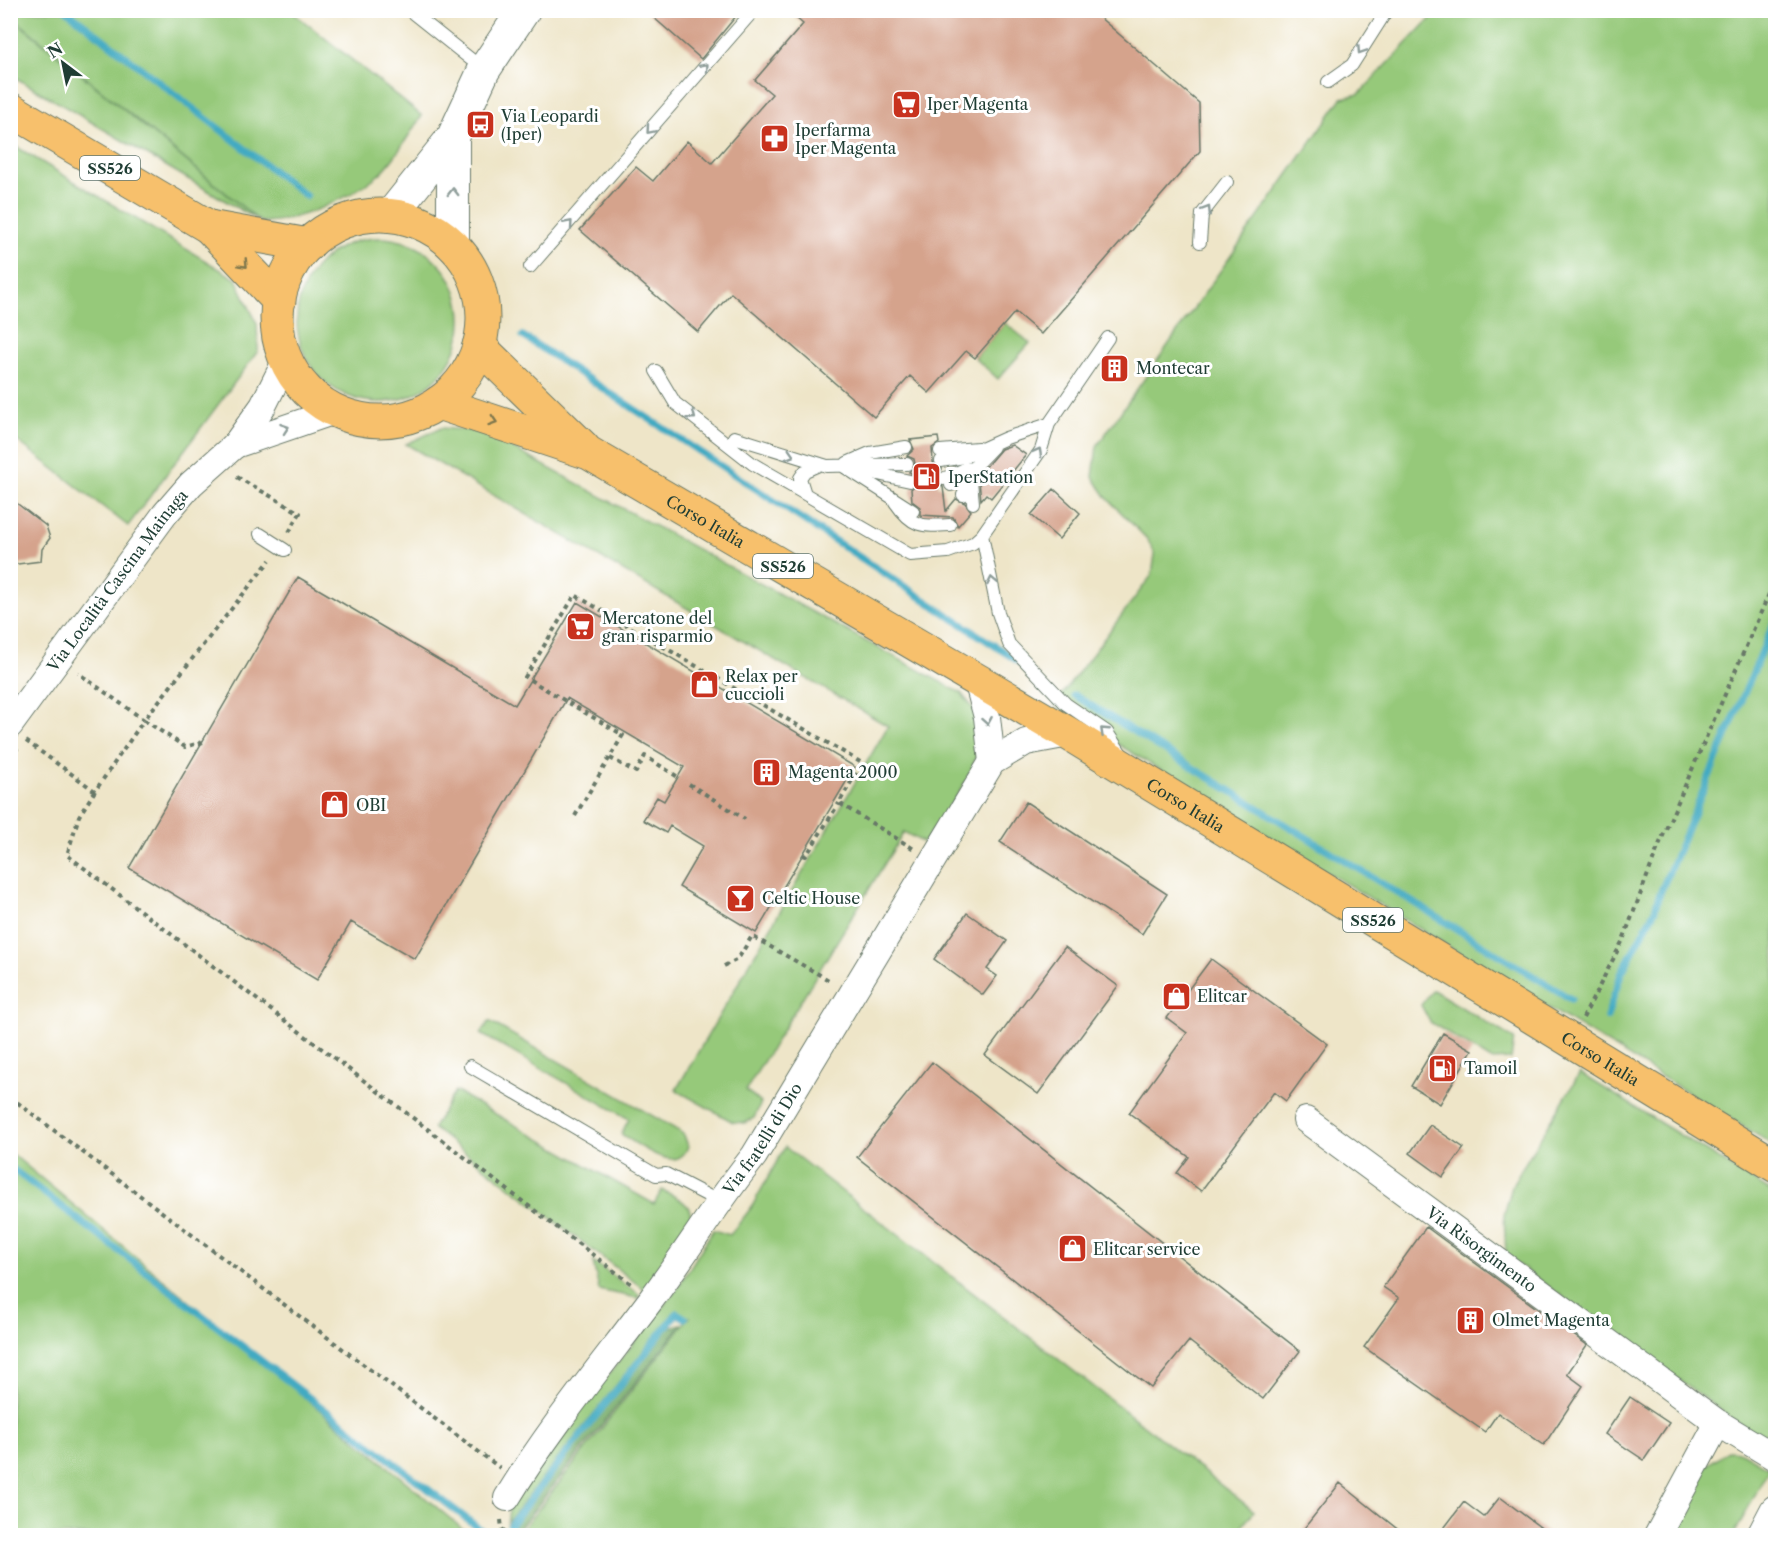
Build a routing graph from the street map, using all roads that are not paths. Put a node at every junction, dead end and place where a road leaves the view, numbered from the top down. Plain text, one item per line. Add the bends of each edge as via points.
1 (409, 10) edge
2 (524, 10) edge
3 (754, 10) edge
4 (1387, 10) edge
5 (484, 70) junction
6 (1328, 82) dead end
7 (10, 109) edge
8 (453, 137) junction
9 (1227, 182) dead end
10 (390, 216) junction
11 (208, 227) junction
12 (1200, 242) dead end
13 (308, 245) junction
14 (453, 246) junction
15 (530, 267) dead end
16 (279, 301) junction
17 (1108, 338) dead end
18 (479, 346) junction
19 (286, 360) junction
20 (656, 371) dead end
21 (438, 403) junction
22 (335, 411) junction
23 (1049, 424) junction
24 (734, 437) dead end
25 (235, 445) junction
26 (986, 451) junction
27 (589, 453) junction
28 (907, 455) dead end
29 (824, 465) junction
30 (843, 465) junction
31 (971, 478) junction
32 (910, 486) dead end
33 (958, 491) junction
34 (805, 494) junction
35 (893, 499) junction
36 (912, 508) dead end
37 (950, 525) dead end
38 (260, 534) dead end
39 (982, 535) junction
40 (283, 548) road end
41 (977, 680) junction
42 (21, 732) edge
43 (1069, 734) junction
44 (992, 762) junction
45 (1138, 778) junction
46 (470, 1066) dead end
47 (1306, 1120) dead end
48 (1776, 1166) edge
49 (718, 1201) junction
50 (1718, 1423) junction
51 (1776, 1458) edge
52 (512, 1490) road end
53 (1776, 1511) edge
54 (1657, 1536) edge
55 (1763, 1536) edge

1 - 5 lane
2 - 5 street
15 -> 3 lane
4 -> 6 lane via 1352,65
5 - 8 street
7 - 11 main road, SS526
8 - 10 street
14 -> 8 street
12 -> 9 lane via 1202,214
10 - 13 main road via 338,224
10 - 14 main road via 424,225
11 - 13 main road, SS526
11 -> 16 main road, SS526
13 - 16 main road via 287,274
14 - 18 main road via 469,268 479,292
16 - 19 main road via 277,326
17 - 23 lane
18 - 21 main road via 463,378
18 - 27 main road, Corso Italia / SS526
19 - 22 main road via 306,390
19 - 25 street, Via Località Cascina Mainaga via 263,406
20 -> 34 lane via 675,404 753,464
21 - 22 main road via 405,418 387,421
21 -> 27 main road, Corso Italia / SS526
25 -> 22 street, Via Località Cascina Mainaga
23 - 26 lane via 1006,438
39 -> 23 lane via 1041,450
24 -> 29 lane
25 - 42 street, Via Località Cascina Mainaga via 191,484 165,514
26 - 26 lane via 950,443 940,452 964,457
26 - 31 lane
26 - 33 lane via 962,480
27 - 41 main road, Corso Italia / SS526
28 - 30 lane
29 - 30 lane
29 - 34 lane via 805,471 800,478
30 - 32 lane
30 - 35 lane
31 - 33 lane
31 - 33 lane
34 - 39 lane via 910,555 948,552 973,543
35 - 36 lane
35 - 37 lane via 905,518 915,524
38 - 40 lane
45 -> 39 lane via 1107,732 1066,704 1009,644 998,613
41 - 43 main road, Corso Italia / SS526
41 -> 44 street via 987,717
43 - 44 street, Via fratelli di Dio via 1026,742
43 - 45 main road, Corso Italia / SS526
44 - 49 street, Via fratelli di Dio via 754,1156
45 - 48 main road, Corso Italia / SS526 via 1424,957
46 - 49 lane via 656,1175 666,1174
47 - 50 street, Via Risorgimento
49 - 52 street, Via fratelli di Dio
50 - 51 street, Via Risorgimento
50 - 54 street
53 - 55 street

